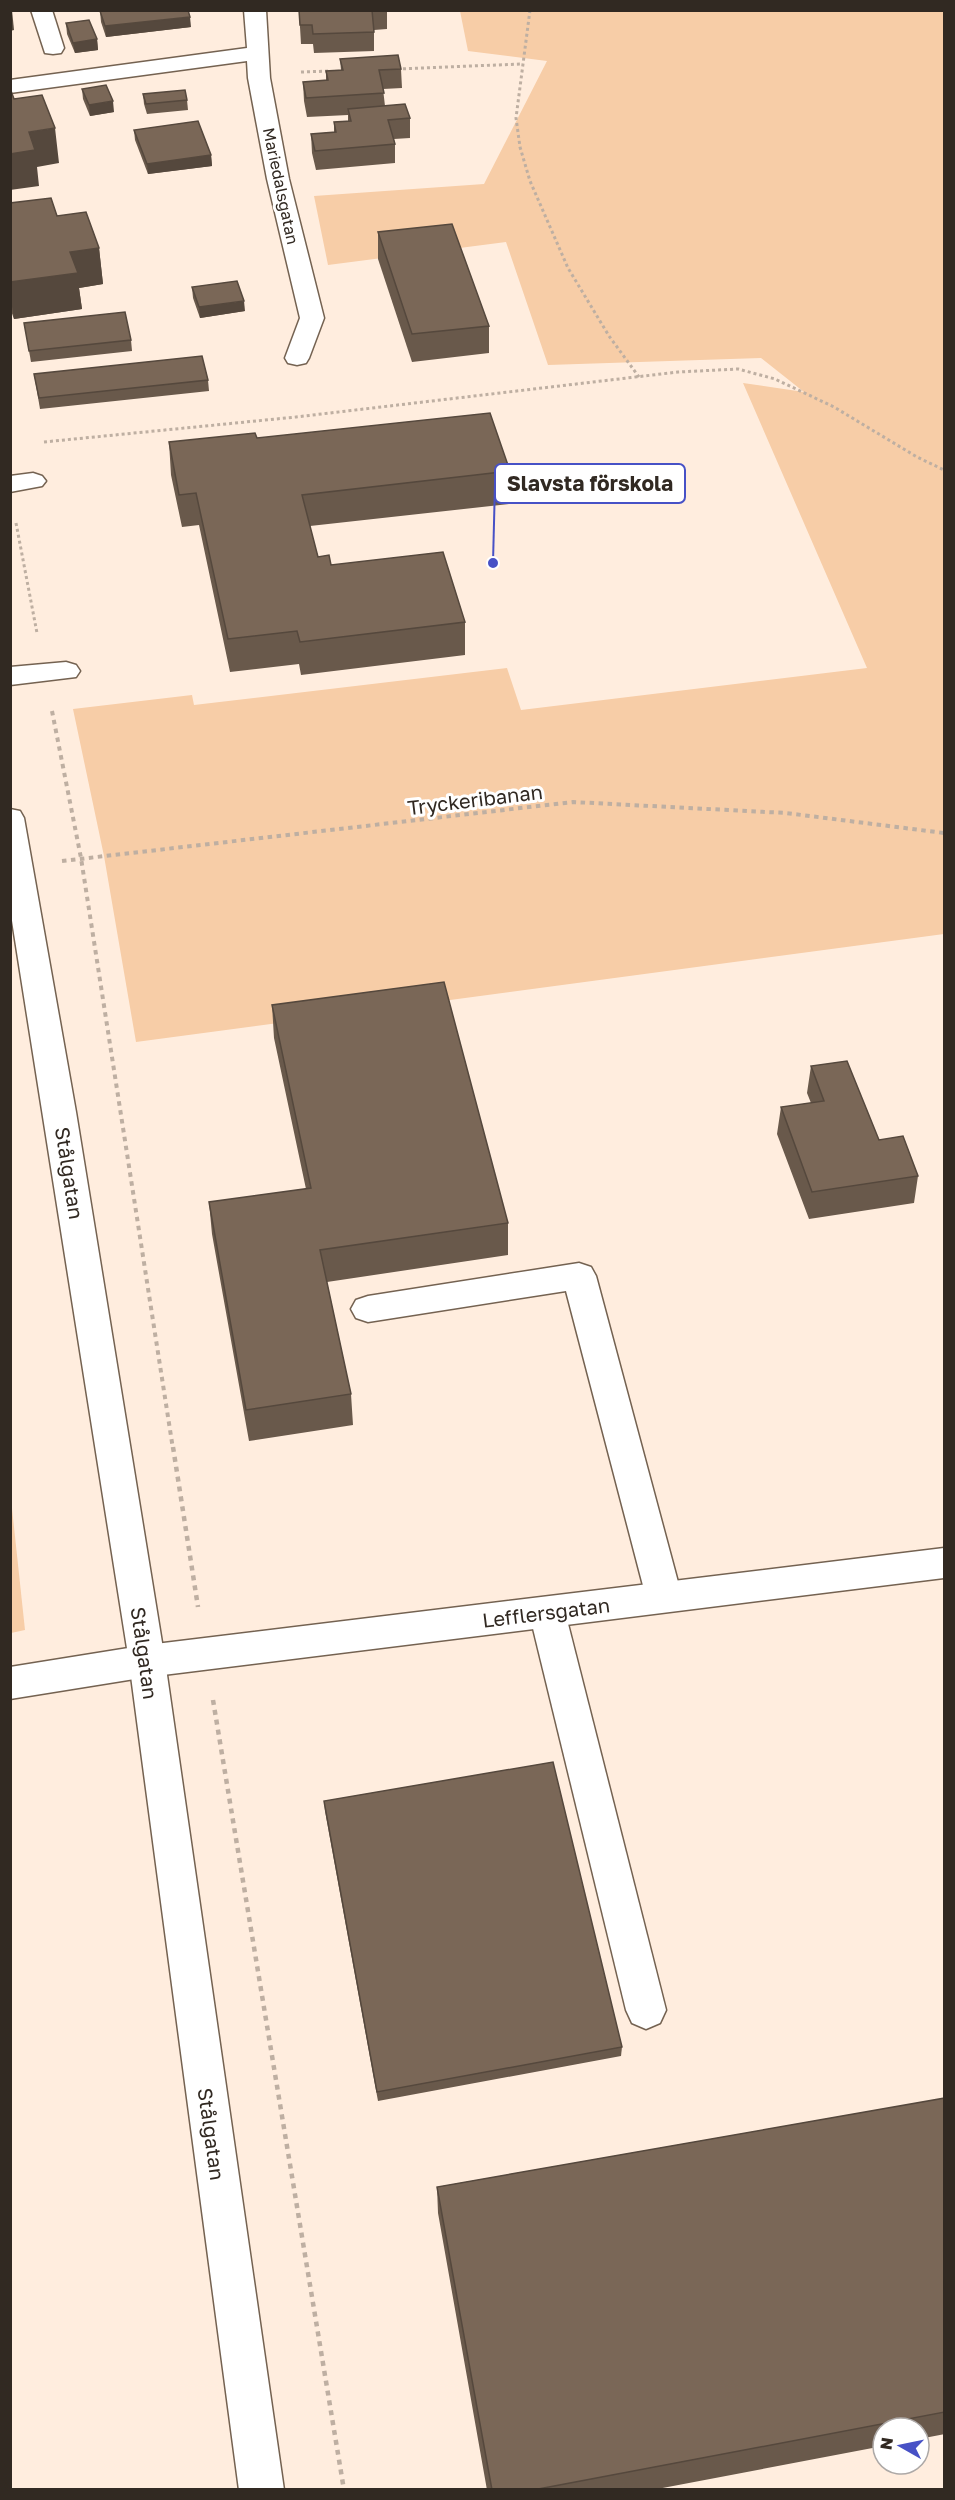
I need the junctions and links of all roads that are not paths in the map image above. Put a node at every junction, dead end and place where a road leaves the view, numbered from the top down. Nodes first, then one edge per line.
1 (41, 10) edge
2 (255, 10) edge
3 (53, 48) dead end
4 (257, 64) junction
5 (10, 87) edge
6 (297, 358) dead end
7 (55, 672) road end
8 (10, 676) edge
9 (10, 818) edge
10 (368, 1309) dead end
11 (945, 1563) edge
12 (664, 1597) junction
13 (547, 1612) junction
14 (147, 1661) junction
15 (10, 1683) edge
16 (646, 2010) dead end
17 (262, 2490) edge

1 - 3 street
2 - 4 street, Mariedalsgatan
4 - 5 street
4 - 6 street, Mariedalsgatan
7 - 8 street
9 - 14 street, Stålgatan
10 - 12 street
11 - 12 street, Lefflersgatan
12 - 13 street, Lefflersgatan
13 - 14 street, Lefflersgatan
13 - 16 street
14 - 15 street, Lefflersgatan
14 - 17 street, Stålgatan

